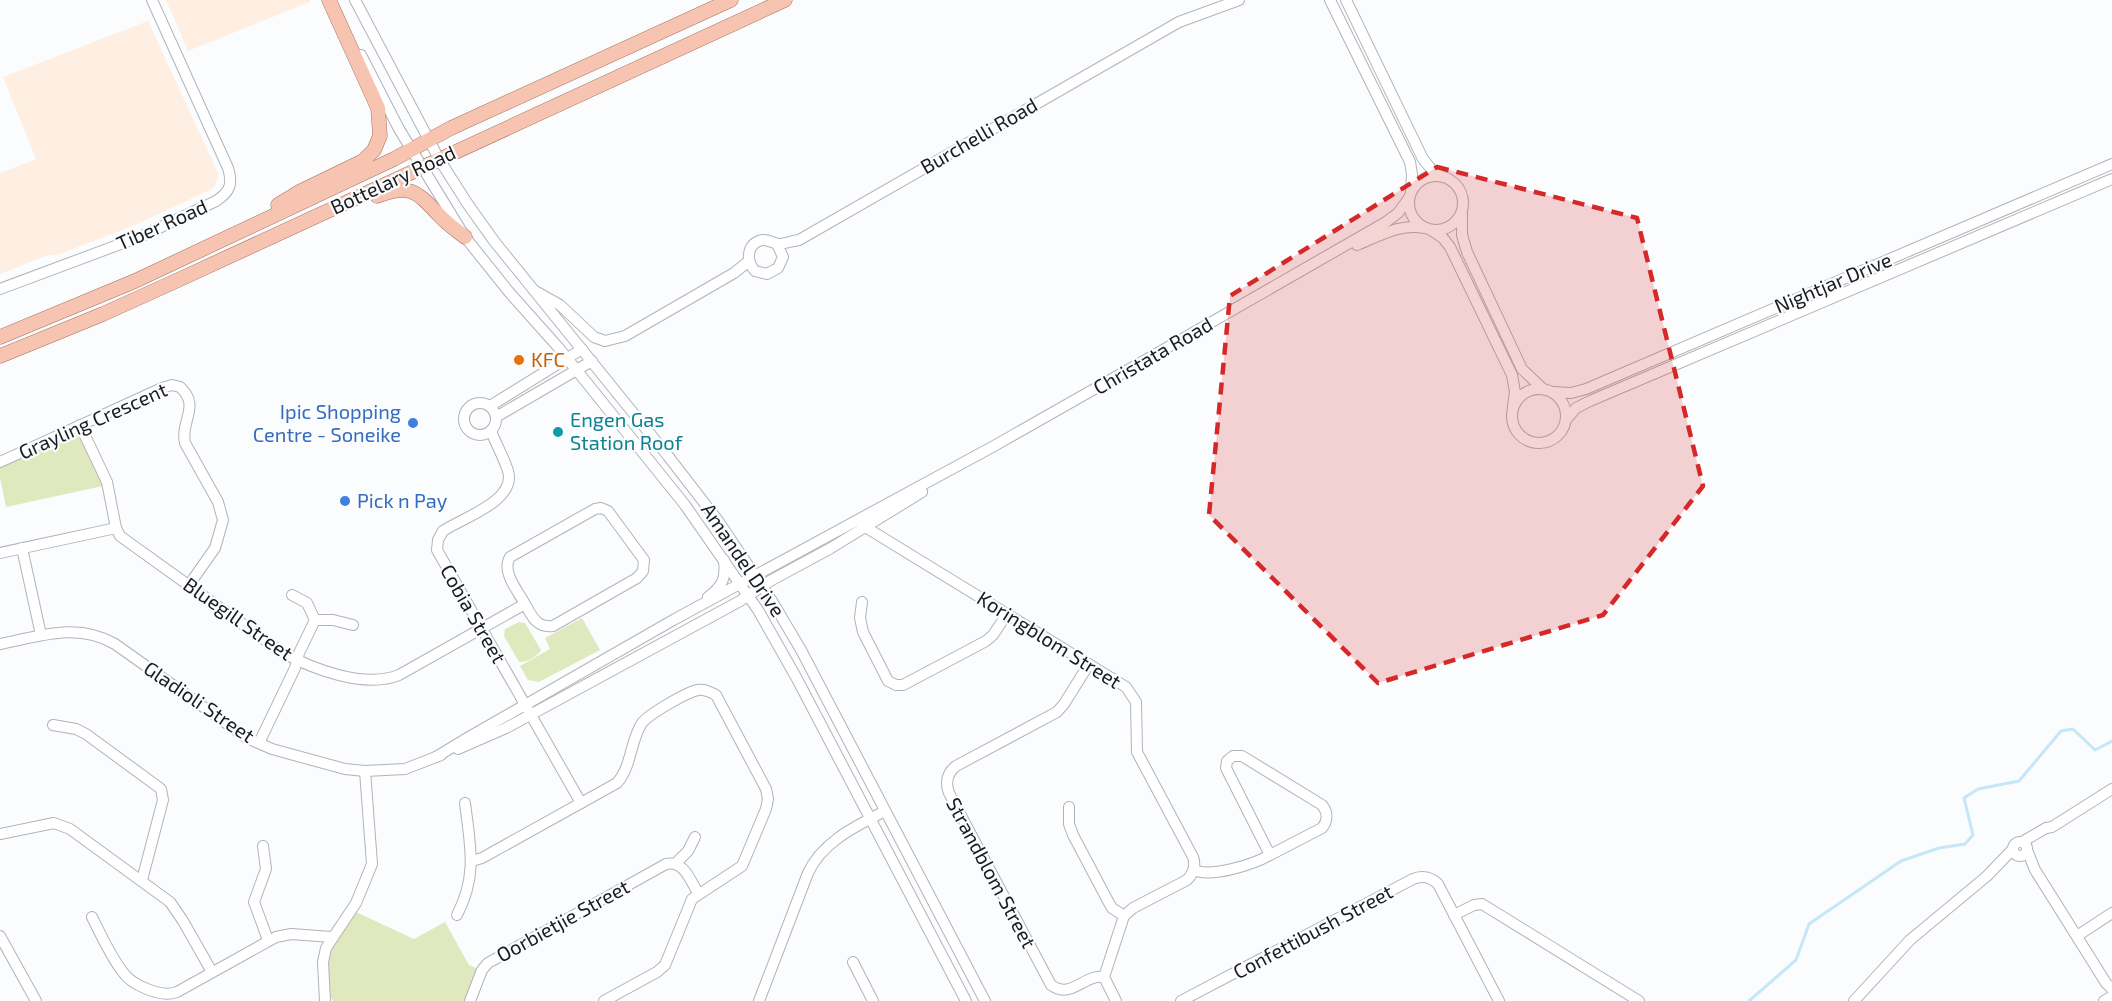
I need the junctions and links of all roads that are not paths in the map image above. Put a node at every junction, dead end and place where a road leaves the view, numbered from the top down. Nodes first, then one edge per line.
1 (152, 0) edge
2 (331, 0) edge
3 (355, 0) edge
4 (731, 0) edge
5 (785, 0) edge
6 (1218, 0) edge
7 (1239, 0) edge
8 (1330, 0) edge
9 (1346, 0) edge
10 (1179, 22) junction
11 (429, 140) junction
12 (411, 150) junction
13 (439, 159) junction
14 (2112, 164) edge
15 (421, 167) junction
16 (1441, 176) junction
17 (2112, 179) edge
18 (1410, 195) junction
19 (1461, 214) junction
20 (307, 220) junction
21 (1428, 229) junction
22 (465, 237) junction
23 (223, 239) junction
24 (799, 240) junction
25 (777, 244) junction
26 (783, 257) junction
27 (749, 261) junction
28 (1310, 266) junction
29 (0, 290) edge
30 (534, 290) junction
31 (0, 337) edge
32 (582, 349) junction
33 (0, 356) edge
34 (568, 359) junction
35 (592, 361) junction
36 (576, 371) junction
37 (1547, 390) junction
38 (490, 406) junction
39 (1513, 406) junction
40 (496, 417) junction
41 (1566, 420) junction
42 (80, 425) junction
43 (487, 433) junction
44 (994, 446) junction
45 (0, 462) edge
46 (854, 520) junction
47 (866, 527) junction
48 (116, 528) junction
49 (22, 548) junction
50 (0, 553) edge
51 (724, 558) junction
52 (756, 576) junction
53 (189, 585) junction
54 (742, 585) junction
55 (762, 586) junction
56 (292, 595) dead end
57 (749, 596) junction
58 (862, 602) dead end
59 (525, 604) junction
60 (1007, 614) junction
61 (675, 619) junction
62 (315, 620) junction
63 (353, 625) dead end
64 (481, 629) junction
65 (41, 636) junction
66 (0, 644) edge
67 (297, 660) junction
68 (1089, 664) junction
69 (528, 709) junction
70 (53, 725) dead end
71 (259, 743) junction
72 (365, 771) junction
73 (2112, 789) edge
74 (465, 803) dead end
75 (582, 803) junction
76 (1068, 807) dead end
77 (885, 811) junction
78 (870, 819) junction
79 (0, 834) edge
80 (695, 837) dead end
81 (263, 846) dead end
82 (2021, 850) junction
83 (1270, 855) junction
84 (472, 861) junction
85 (676, 863) junction
86 (1194, 870) junction
87 (142, 880) junction
88 (698, 893) junction
89 (2112, 913) edge
90 (457, 915) dead end
91 (1454, 915) junction
92 (1124, 916) junction
93 (92, 917) dead end
94 (0, 936) edge
95 (2077, 936) junction
96 (332, 937) junction
97 (268, 940) junction
98 (853, 962) dead end
99 (212, 972) junction
100 (1104, 977) junction
101 (2112, 989) edge
102 (2112, 996) edge
103 (1635, 998) edge
104 (36, 1001) edge
105 (326, 1001) edge
106 (470, 1001) edge
107 (604, 1001) edge
108 (759, 1001) edge
109 (873, 1001) edge
110 (966, 1001) edge
111 (985, 1001) edge
112 (1116, 1001) edge
113 (1180, 1001) edge
114 (1499, 1001) edge
115 (1619, 1001) edge
116 (1854, 1001) edge
117 (2104, 1001) edge

1 - 29 street, Tiber Road
2 - 12 street, Amandel Drive
2 - 23 main road
3 - 11 street, Amandel Drive
4 - 11 main road, Bottelary Road
5 - 13 main road, Bottelary Road
6 - 10 street, Burchelli Road
7 - 10 street, Burchelli Road
8 - 18 street
9 - 16 street
10 - 24 street, Burchelli Road
11 - 12 main road, Bottelary Road
11 - 13 street, Amandel Drive
12 - 15 street, Amandel Drive
12 - 23 main road, Bottelary Road
13 - 15 main road, Bottelary Road
13 - 30 street, Amandel Drive
14 - 37 street, Nightjar Drive
15 - 20 main road, Bottelary Road
15 - 22 street, Amandel Drive
16 - 18 street
16 - 19 street
17 - 41 street, Nightjar Drive
18 - 21 street
18 - 28 street, Christata Road
19 - 21 street
19 - 37 street
20 - 22 main road
20 - 33 main road, Bottelary Road
21 - 28 street, Christata Road
21 - 39 street
22 - 34 street, Amandel Drive
23 - 31 main road, Bottelary Road
24 - 25 street, Burchelli Road
24 - 26 street
25 - 26 street
25 - 27 street, Burchelli Road
26 - 27 street
27 - 30 street
28 - 44 street, Christata Road
30 - 32 street, Amandel Drive
32 - 34 street
32 - 35 street, Amandel Drive
34 - 36 street, Amandel Drive
34 - 38 street
35 - 36 street
35 - 52 street, Amandel Drive
36 - 40 street
36 - 51 street, Amandel Drive
37 - 39 street
37 - 41 street
38 - 40 street
38 - 43 street
39 - 41 street
40 - 43 street
42 - 45 street, Grayling Crescent
42 - 48 street
42 - 53 street, Grayling Crescent
43 - 64 street, Cobia Street
44 - 46 street, Christata Road
44 - 47 street, Christata Road
46 - 47 street, Koringblom Street
46 - 52 street
47 - 55 street
47 - 60 street, Koringblom Street
48 - 49 street
48 - 53 street, Bluegill Street
49 - 50 street
49 - 65 street
51 - 54 street, Amandel Drive
51 - 61 street
52 - 54 street, Gladioli Street
52 - 55 street, Amandel Drive
53 - 67 street, Bluegill Street
54 - 57 street, Amandel Drive
54 - 61 street, Gladioli Street
55 - 57 street, Gladioli Street
55 - 77 street, Amandel Drive
56 - 62 street
57 - 69 street, Gladioli Street
57 - 78 street, Amandel Drive
58 - 60 street
59 - 59 street
59 - 64 street, Bluegill Street
60 - 68 street, Koringblom Street
61 - 69 street, Gladioli Street
62 - 63 street
62 - 67 street
64 - 67 street, Bluegill Street
64 - 69 street, Cobia Street
65 - 66 street, Gladioli Street
65 - 71 street, Gladioli Street
67 - 71 street
68 - 86 street, Koringblom Street
68 - 100 street, Strandblom Street
69 - 72 street, Gladioli Street
69 - 75 street, Cobia Street
70 - 87 street
71 - 72 street, Gladioli Street
72 - 96 street
73 - 82 street
74 - 84 street
75 - 84 street
75 - 88 street
76 - 92 street
77 - 78 street
77 - 111 street, Amandel Drive
78 - 108 street
78 - 110 street, Amandel Drive
79 - 87 street
80 - 85 street
81 - 97 street
82 - 95 street
82 - 116 street
83 - 83 street
83 - 86 street
84 - 90 street
85 - 88 street
85 - 106 street, Oorbietjie Street
86 - 92 street
87 - 99 street
88 - 107 street
89 - 95 street
91 - 103 street
91 - 113 street, Confettibush Street
91 - 114 street
92 - 100 street
93 - 99 street
94 - 104 street
95 - 101 street
96 - 97 street
96 - 105 street
97 - 99 street
98 - 109 street
100 - 112 street
102 - 117 street
103 - 115 street

